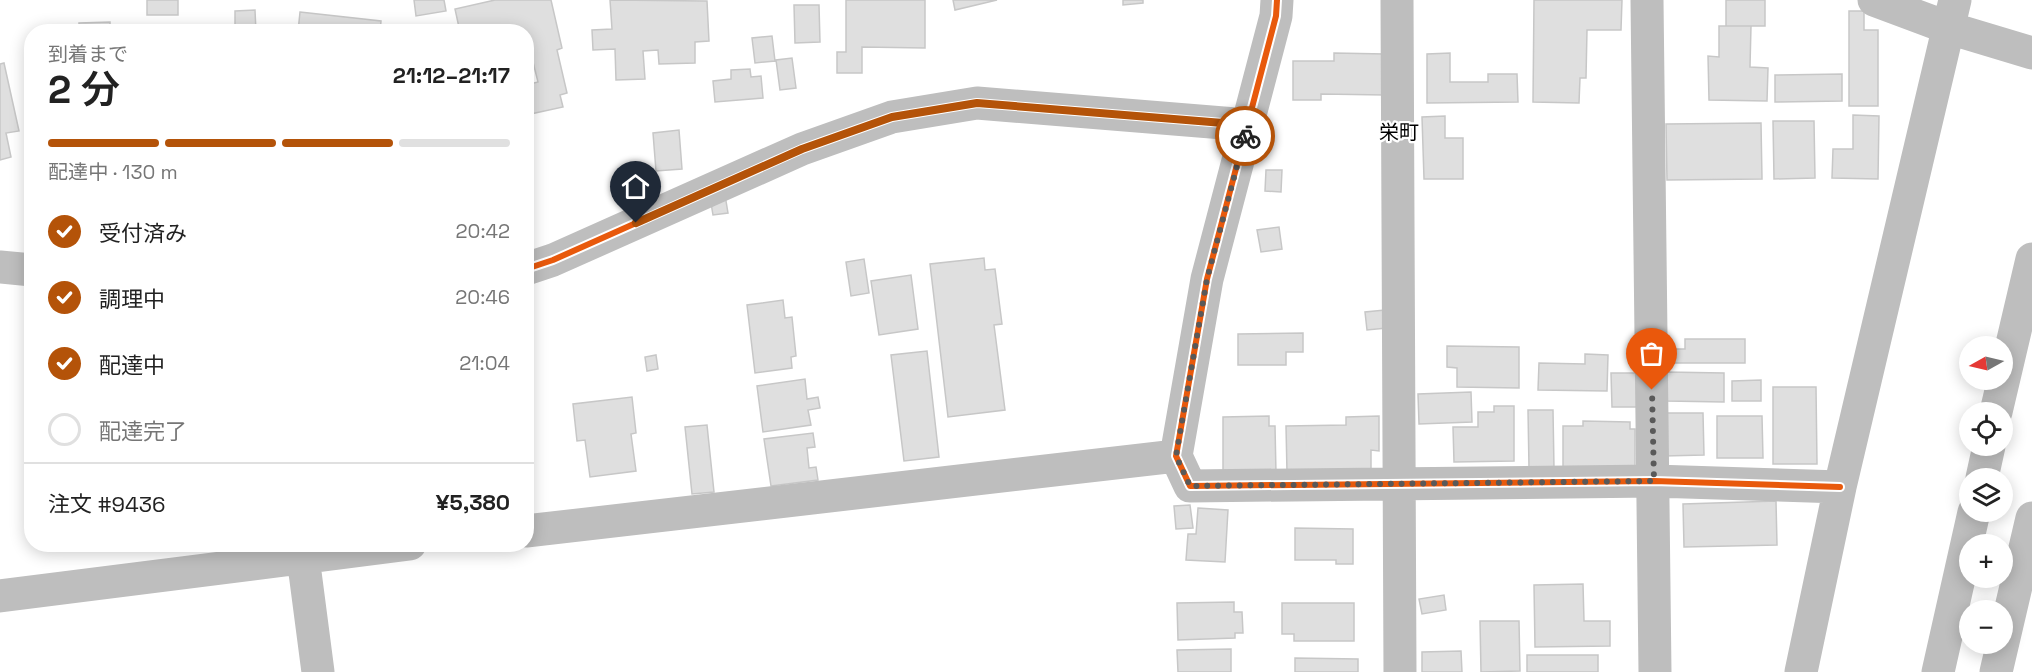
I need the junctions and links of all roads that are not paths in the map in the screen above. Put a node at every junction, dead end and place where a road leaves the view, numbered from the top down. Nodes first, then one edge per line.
1 (1277, 0) edge
2 (1397, 0) edge
3 (1647, 0) edge
4 (1887, 2) edge
5 (1952, 14) edge
6 (2032, 53) edge
7 (1248, 125) junction
8 (2032, 259) edge
9 (534, 266) edge
10 (0, 267) edge
11 (24, 269) edge
12 (1999, 402) edge
13 (1176, 456) junction
14 (1654, 481) junction
15 (1399, 484) junction
16 (1840, 487) junction
17 (2032, 518) edge
18 (1972, 522) edge
19 (534, 530) edge
20 (344, 552) edge
21 (303, 557) junction
22 (0, 596) edge
23 (318, 672) edge
24 (1400, 672) edge
25 (1655, 672) edge
26 (1801, 672) edge
27 (1938, 672) edge
28 (1996, 672) edge

1 - 7 main road
2 - 15 main road
3 - 14 main road
4 - 5 main road
5 - 6 main road
5 - 16 main road
7 - 9 main road
7 - 13 main road
8 - 12 main road
10 - 11 main road
13 - 15 main road
13 - 19 main road
14 - 15 main road
14 - 16 main road
14 - 25 main road
15 - 24 main road
16 - 26 main road
17 - 28 main road
18 - 27 main road
20 - 21 main road
21 - 22 main road
21 - 23 main road

